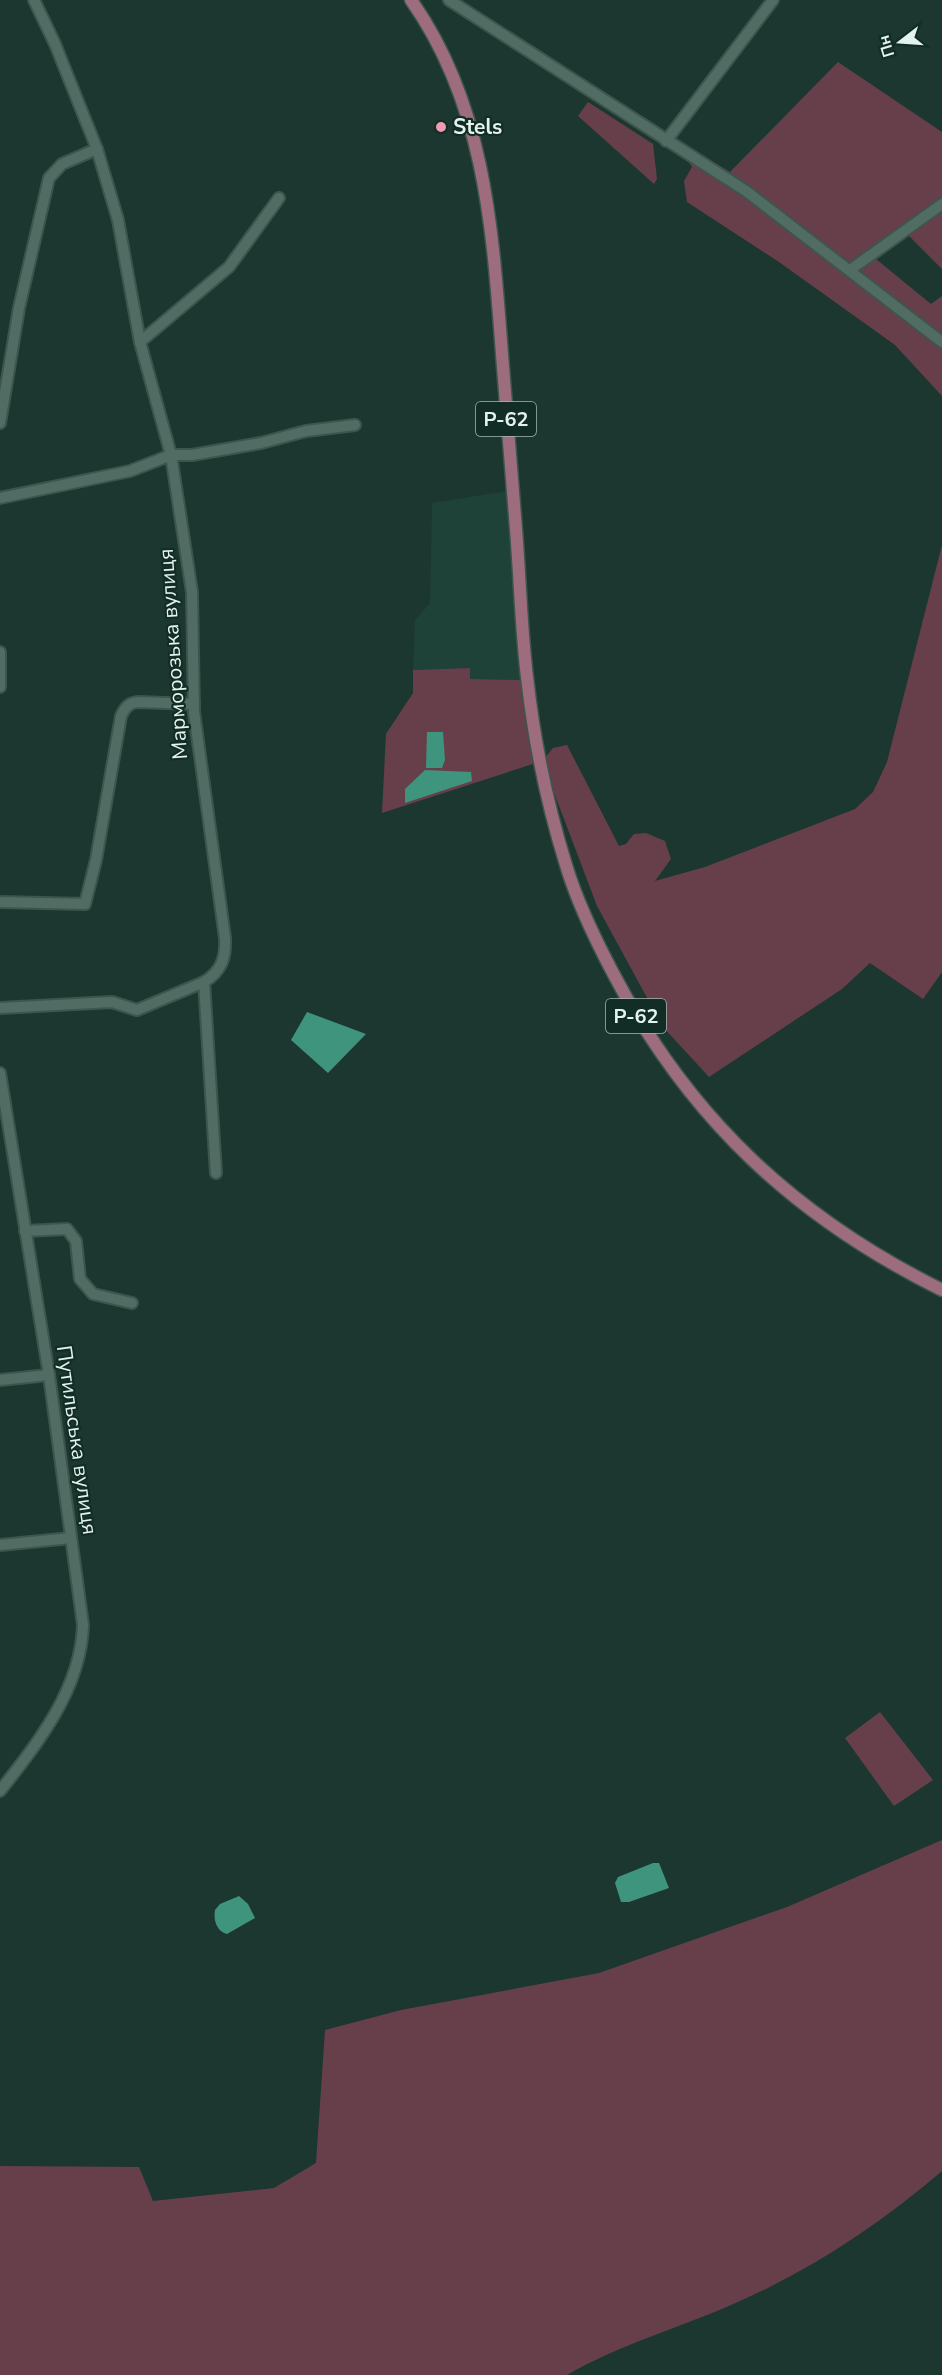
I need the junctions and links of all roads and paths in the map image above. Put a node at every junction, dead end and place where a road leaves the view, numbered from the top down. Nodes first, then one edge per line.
1 (34, 0) edge
2 (411, 0) edge
3 (449, 0) edge
4 (773, 0) edge
5 (666, 141) junction
6 (97, 149) junction
7 (279, 198) dead end
8 (942, 204) edge
9 (850, 270) junction
10 (140, 342) junction
11 (942, 342) edge
12 (0, 423) edge
13 (355, 424) dead end
14 (171, 455) junction
15 (0, 498) edge
16 (0, 652) edge
17 (0, 687) edge
18 (194, 704) junction
19 (0, 902) edge
20 (204, 982) junction
21 (0, 1008) edge
22 (0, 1073) edge
23 (216, 1173) dead end
24 (25, 1231) junction
25 (942, 1290) edge
26 (132, 1303) dead end
27 (49, 1376) junction
28 (0, 1380) edge
29 (71, 1538) junction
30 (0, 1545) edge
31 (0, 1791) edge

1 - 6 street, Марморозька вулиця
2 - 25 main road, Р-62
3 - 5 street
4 - 5 street
5 - 9 street
6 - 10 street, Марморозька вулиця
6 - 12 street
7 - 10 street
8 - 9 street
9 - 11 street
10 - 14 street, Марморозька вулиця
13 - 14 street
14 - 15 street
14 - 18 street, Марморозька вулиця
16 - 17 street
18 - 19 street
18 - 20 street, Марморозька вулиця
20 - 21 street
20 - 23 street
22 - 24 street, Путильська вулиця
24 - 26 street
24 - 27 street, Путильська вулиця
27 - 28 street
27 - 29 street, Путильська вулиця
29 - 30 street
29 - 31 street, Путильська вулиця

